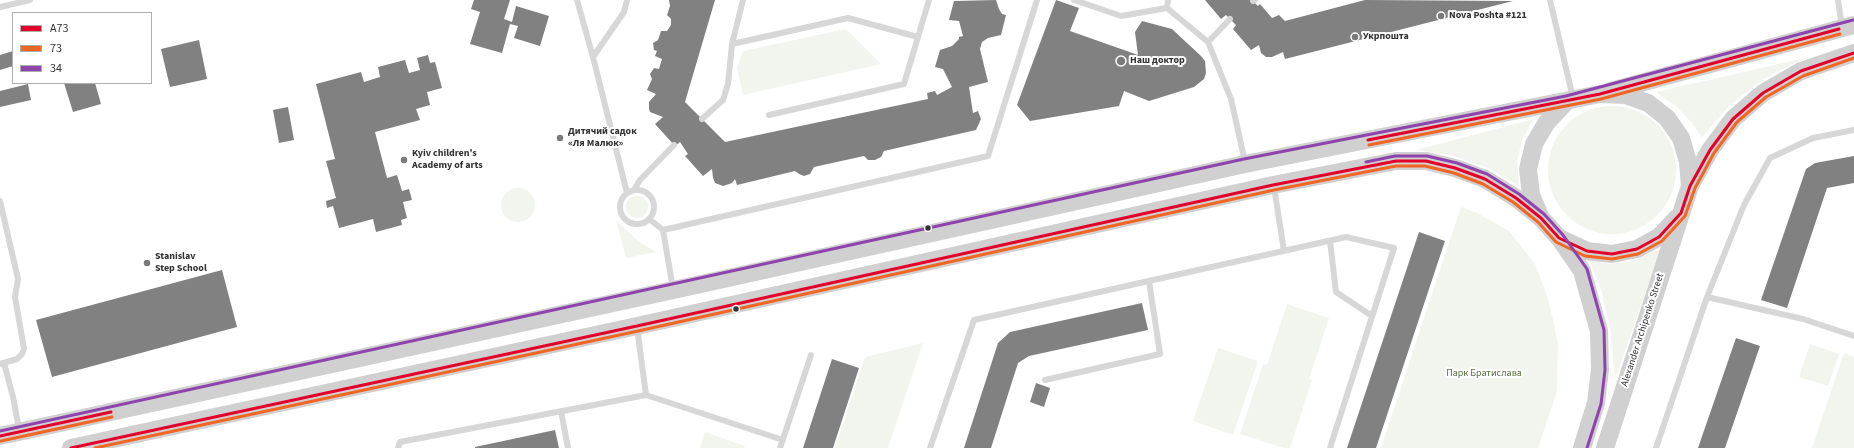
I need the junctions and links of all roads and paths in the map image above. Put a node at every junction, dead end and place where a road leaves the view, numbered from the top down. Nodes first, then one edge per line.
1 (30, 0) edge
2 (577, 0) edge
3 (627, 0) edge
4 (743, 0) edge
5 (929, 0) edge
6 (1037, 0) edge
7 (1074, 0) edge
8 (1168, 0) edge
9 (1550, 0) edge
10 (1838, 0) edge
11 (0, 7) edge
12 (1167, 8) junction
13 (1230, 19) dead end
14 (1848, 26) edge
15 (918, 37) junction
16 (1208, 42) junction
17 (732, 44) junction
18 (1854, 53) edge
19 (594, 57) junction
20 (1600, 94) junction
21 (1570, 101) junction
22 (769, 115) dead end
23 (702, 119) dead end
24 (1854, 130) edge
25 (674, 145) dead end
26 (1245, 164) junction
27 (1273, 185) junction
28 (1690, 186) junction
29 (634, 190) junction
30 (627, 193) junction
31 (0, 201) edge
32 (1681, 213) junction
33 (1541, 218) junction
34 (648, 219) junction
35 (663, 230) junction
36 (3, 234) edge
37 (1559, 238) junction
38 (1330, 240) junction
39 (1284, 251) junction
40 (1149, 281) junction
41 (674, 290) junction
42 (1708, 297) junction
43 (678, 316) junction
44 (1372, 316) junction
45 (637, 326) junction
46 (1854, 336) edge
47 (811, 355) dead end
48 (2, 363) edge
49 (1045, 380) dead end
50 (646, 395) junction
51 (561, 411) junction
52 (19, 432) junction
53 (0, 436) edge
54 (783, 440) junction
55 (71, 448) edge
56 (398, 448) edge
57 (568, 448) edge
58 (780, 448) edge
59 (930, 448) edge
60 (1330, 448) edge
61 (1582, 448) edge
62 (1605, 448) edge
63 (1656, 448) edge

1 - 11 lane
2 - 19 lane
3 - 19 lane
4 - 17 lane
5 - 15 lane
6 - 35 lane
7 - 12 lane
8 - 12 lane
9 - 21 lane
10 - 14 lane
12 - 16 lane
13 - 16 lane
14 - 20 main road
15 - 17 lane
15 - 22 lane
16 - 26 lane
17 - 23 lane
18 - 28 main road
19 - 30 lane
20 - 21 main road
20 - 28 main road
21 - 26 main road
21 - 33 main road
24 - 42 lane
25 - 29 lane
26 - 41 main road
27 - 33 main road
27 - 39 lane
27 - 43 main road
28 - 32 main road, Alexander Archipenko Street
29 - 30 lane
29 - 34 lane
30 - 34 lane
31 - 36 lane
32 - 37 main road
32 - 62 main road, Alexander Archipenko Street
33 - 37 main road
34 - 35 lane
35 - 41 lane
36 - 48 lane
37 - 61 main road
38 - 39 lane
38 - 44 lane
38 - 44 lane
39 - 40 lane
40 - 49 lane
40 - 59 lane
41 - 43 main road
41 - 52 main road
42 - 46 lane
42 - 63 lane
43 - 45 main road
44 - 60 lane
45 - 50 lane
45 - 55 main road
47 - 54 lane
48 - 52 lane
50 - 51 lane
50 - 54 lane
51 - 56 lane
51 - 57 lane
52 - 53 main road
54 - 58 lane

